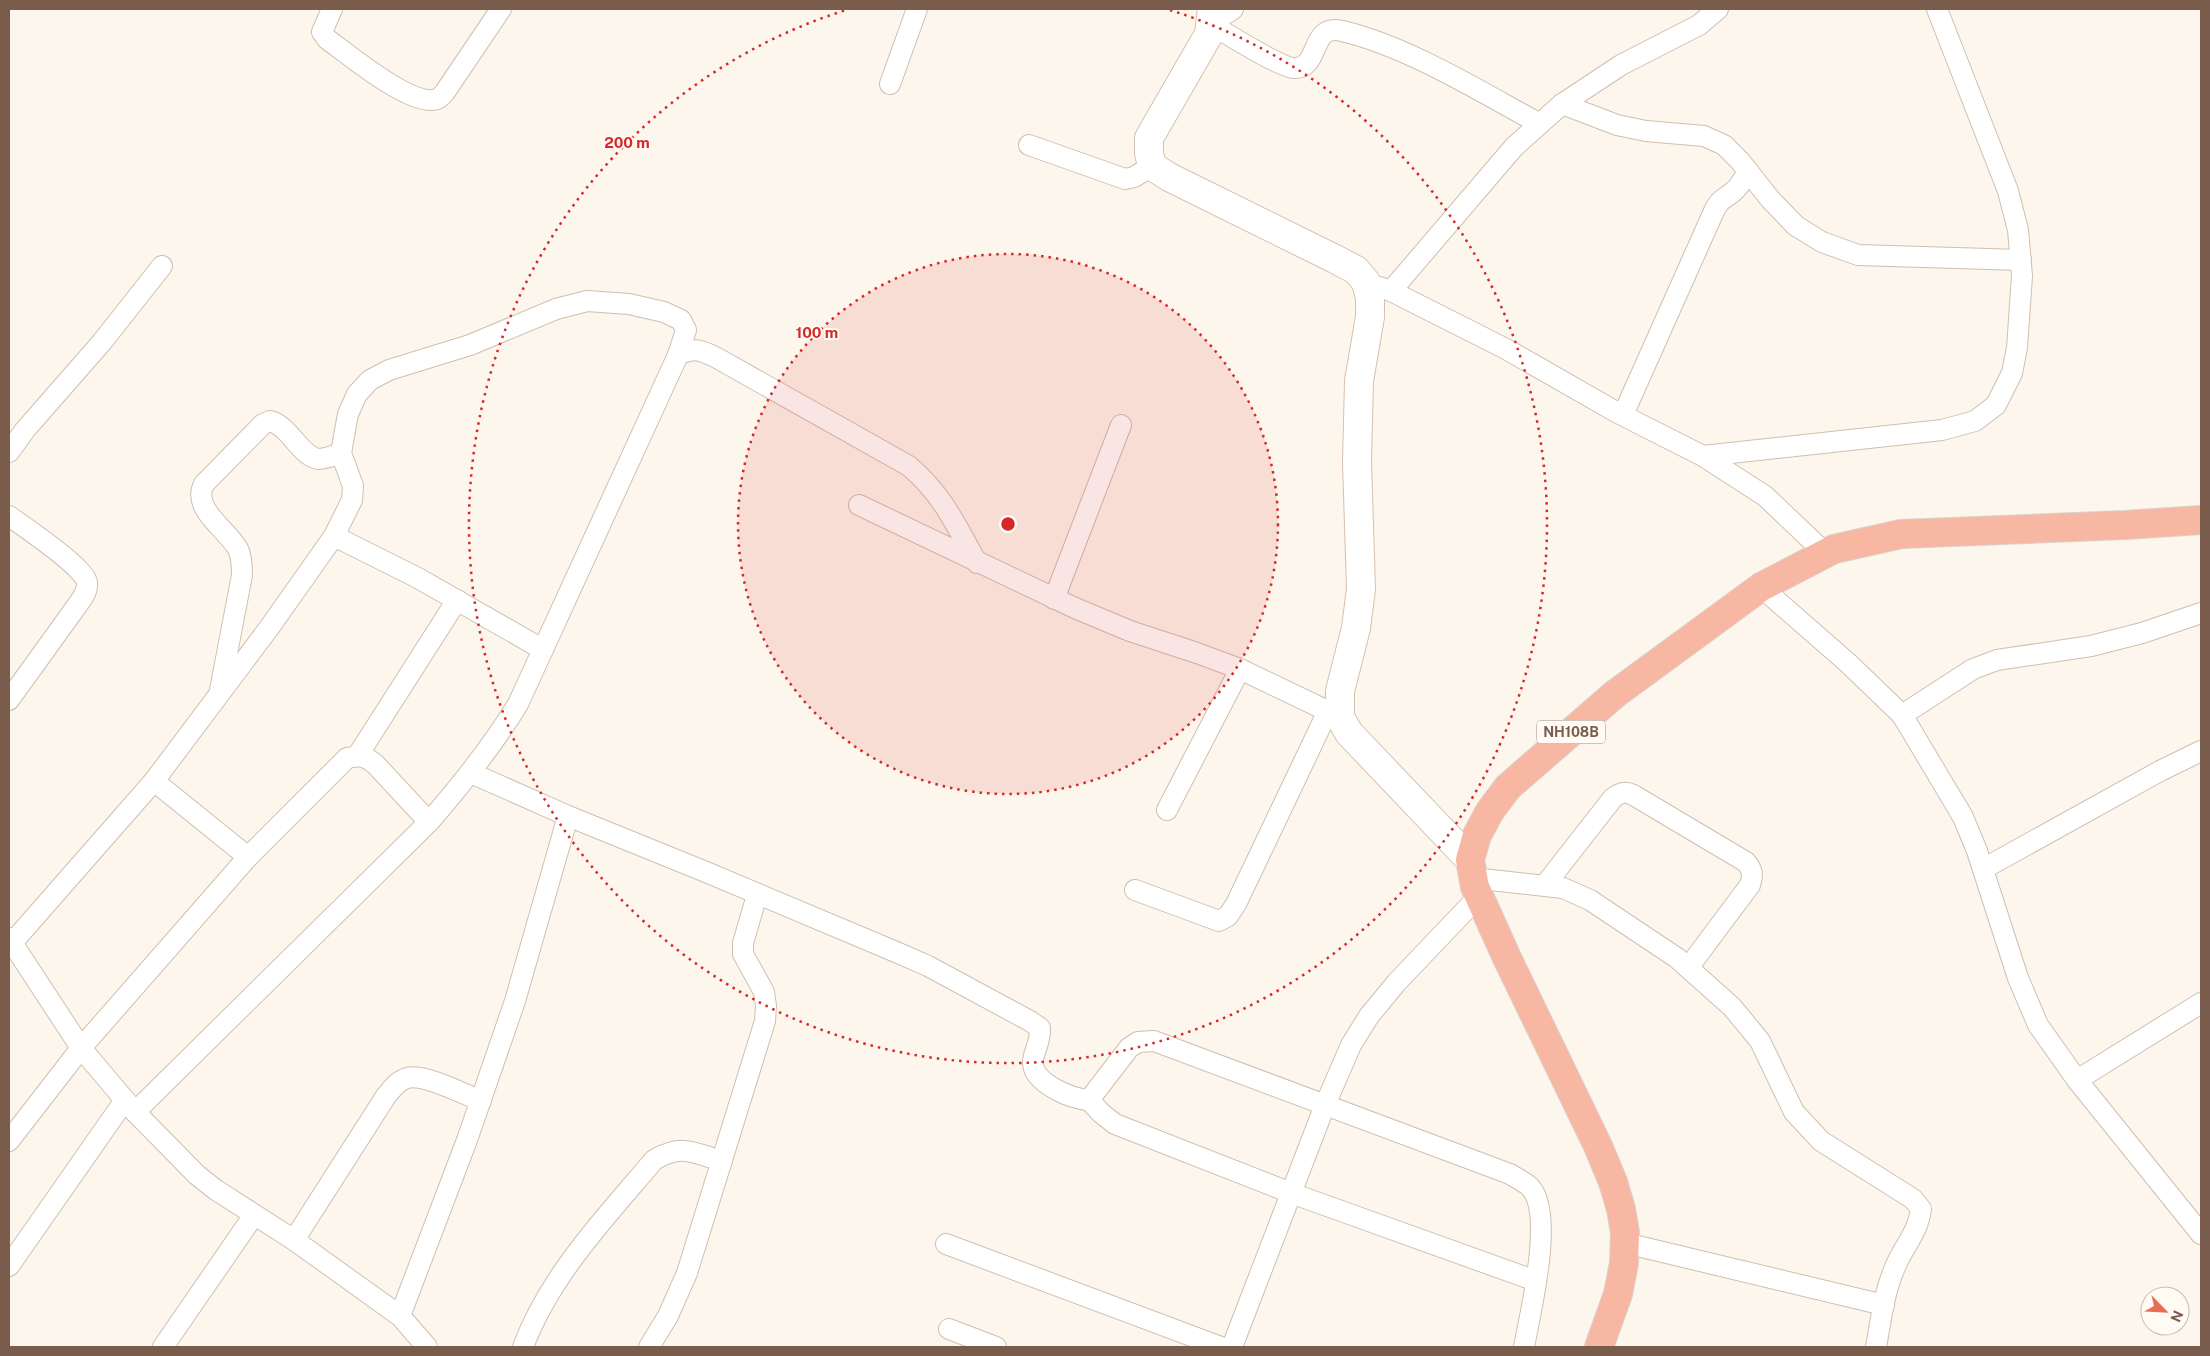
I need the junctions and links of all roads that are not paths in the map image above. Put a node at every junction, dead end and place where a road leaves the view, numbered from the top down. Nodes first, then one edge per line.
1 (332, 9) edge
2 (500, 9) edge
3 (917, 9) edge
4 (1233, 9) edge
5 (1718, 9) edge
6 (1937, 9) edge
7 (1211, 17) edge
8 (890, 84) dead end
9 (1562, 104) junction
10 (1540, 124) junction
11 (1029, 145) dead end
12 (1152, 166) junction
13 (1748, 171) junction
14 (2021, 260) junction
15 (162, 266) dead end
16 (1379, 287) junction
17 (678, 354) junction
18 (1623, 416) junction
19 (1122, 424) dead end
20 (9, 452) edge
21 (341, 453) junction
22 (1703, 456) junction
23 (859, 505) dead end
24 (9, 516) edge
25 (2201, 520) edge
26 (334, 536) junction
27 (1825, 553) junction
28 (977, 563) junction
29 (1762, 587) junction
30 (1054, 599) junction
31 (457, 600) junction
32 (2201, 613) edge
33 (542, 649) junction
34 (1240, 669) junction
35 (219, 695) junction
36 (9, 700) edge
37 (1334, 714) junction
38 (1902, 715) junction
39 (2201, 751) edge
40 (358, 755) junction
41 (471, 773) junction
42 (154, 781) junction
43 (1166, 810) dead end
44 (568, 816) junction
45 (429, 822) junction
46 (248, 857) junction
47 (1983, 869) junction
48 (1474, 878) junction
49 (1545, 885) junction
50 (1135, 890) dead end
51 (757, 895) junction
52 (10, 941) edge
53 (1688, 968) junction
54 (2201, 1003) edge
55 (81, 1048) junction
56 (2077, 1080) junction
57 (1090, 1100) junction
58 (481, 1101) junction
59 (1325, 1104) junction
60 (130, 1106) junction
61 (9, 1141) edge
62 (722, 1161) junction
63 (1291, 1193) junction
64 (254, 1215) junction
65 (2201, 1234) edge
66 (294, 1240) junction
67 (1624, 1243) junction
68 (946, 1244) dead end
69 (9, 1266) edge
70 (1536, 1281) junction
71 (1884, 1305) junction
72 (400, 1316) junction
73 (949, 1329) dead end
74 (163, 1347) edge
75 (427, 1347) edge
76 (523, 1347) edge
77 (649, 1347) edge
78 (996, 1347) edge
79 (1221, 1347) edge
80 (1232, 1347) edge
81 (1524, 1347) edge
82 (1599, 1347) edge
83 (1876, 1347) edge

1 - 2 street
3 - 8 street
4 - 7 street
5 - 9 street
6 - 14 street
7 - 10 street
7 - 12 street
9 - 10 street
9 - 13 street
10 - 16 street
11 - 12 street
12 - 16 street
13 - 14 street
13 - 18 street
14 - 22 street
15 - 20 street
16 - 18 street
16 - 37 street
17 - 21 street
17 - 28 street
17 - 33 street
18 - 22 street
19 - 30 street
21 - 26 street
21 - 35 street
22 - 27 street
23 - 28 street
24 - 36 street
25 - 27 highway, NH108B
26 - 31 street
26 - 35 street
27 - 29 highway, NH108B
28 - 30 street
29 - 38 street
29 - 48 highway, NH108B
30 - 34 street
31 - 33 street
31 - 40 street
32 - 38 street
33 - 41 street
34 - 37 street
34 - 43 street
35 - 42 street
37 - 48 street
37 - 50 street
38 - 47 street
39 - 47 street
40 - 45 street
40 - 46 street
41 - 44 street
41 - 45 street
42 - 46 street
42 - 52 street
44 - 51 street
44 - 58 street
45 - 60 street
46 - 55 street
47 - 56 street
48 - 49 street
48 - 59 street
48 - 67 highway
49 - 53 street
49 - 53 street
51 - 57 street
51 - 62 street
52 - 55 street
53 - 71 street
54 - 56 street
55 - 60 street
55 - 61 street
56 - 65 street
57 - 59 street
57 - 63 street
58 - 66 street
58 - 72 street
59 - 63 street
59 - 70 street
60 - 64 street
60 - 69 street
62 - 76 street
62 - 77 street
63 - 70 street
63 - 80 street
64 - 66 street
64 - 74 street
66 - 72 street
67 - 71 street
67 - 82 highway
68 - 79 street
70 - 81 street
71 - 83 street
72 - 75 street
73 - 78 street

